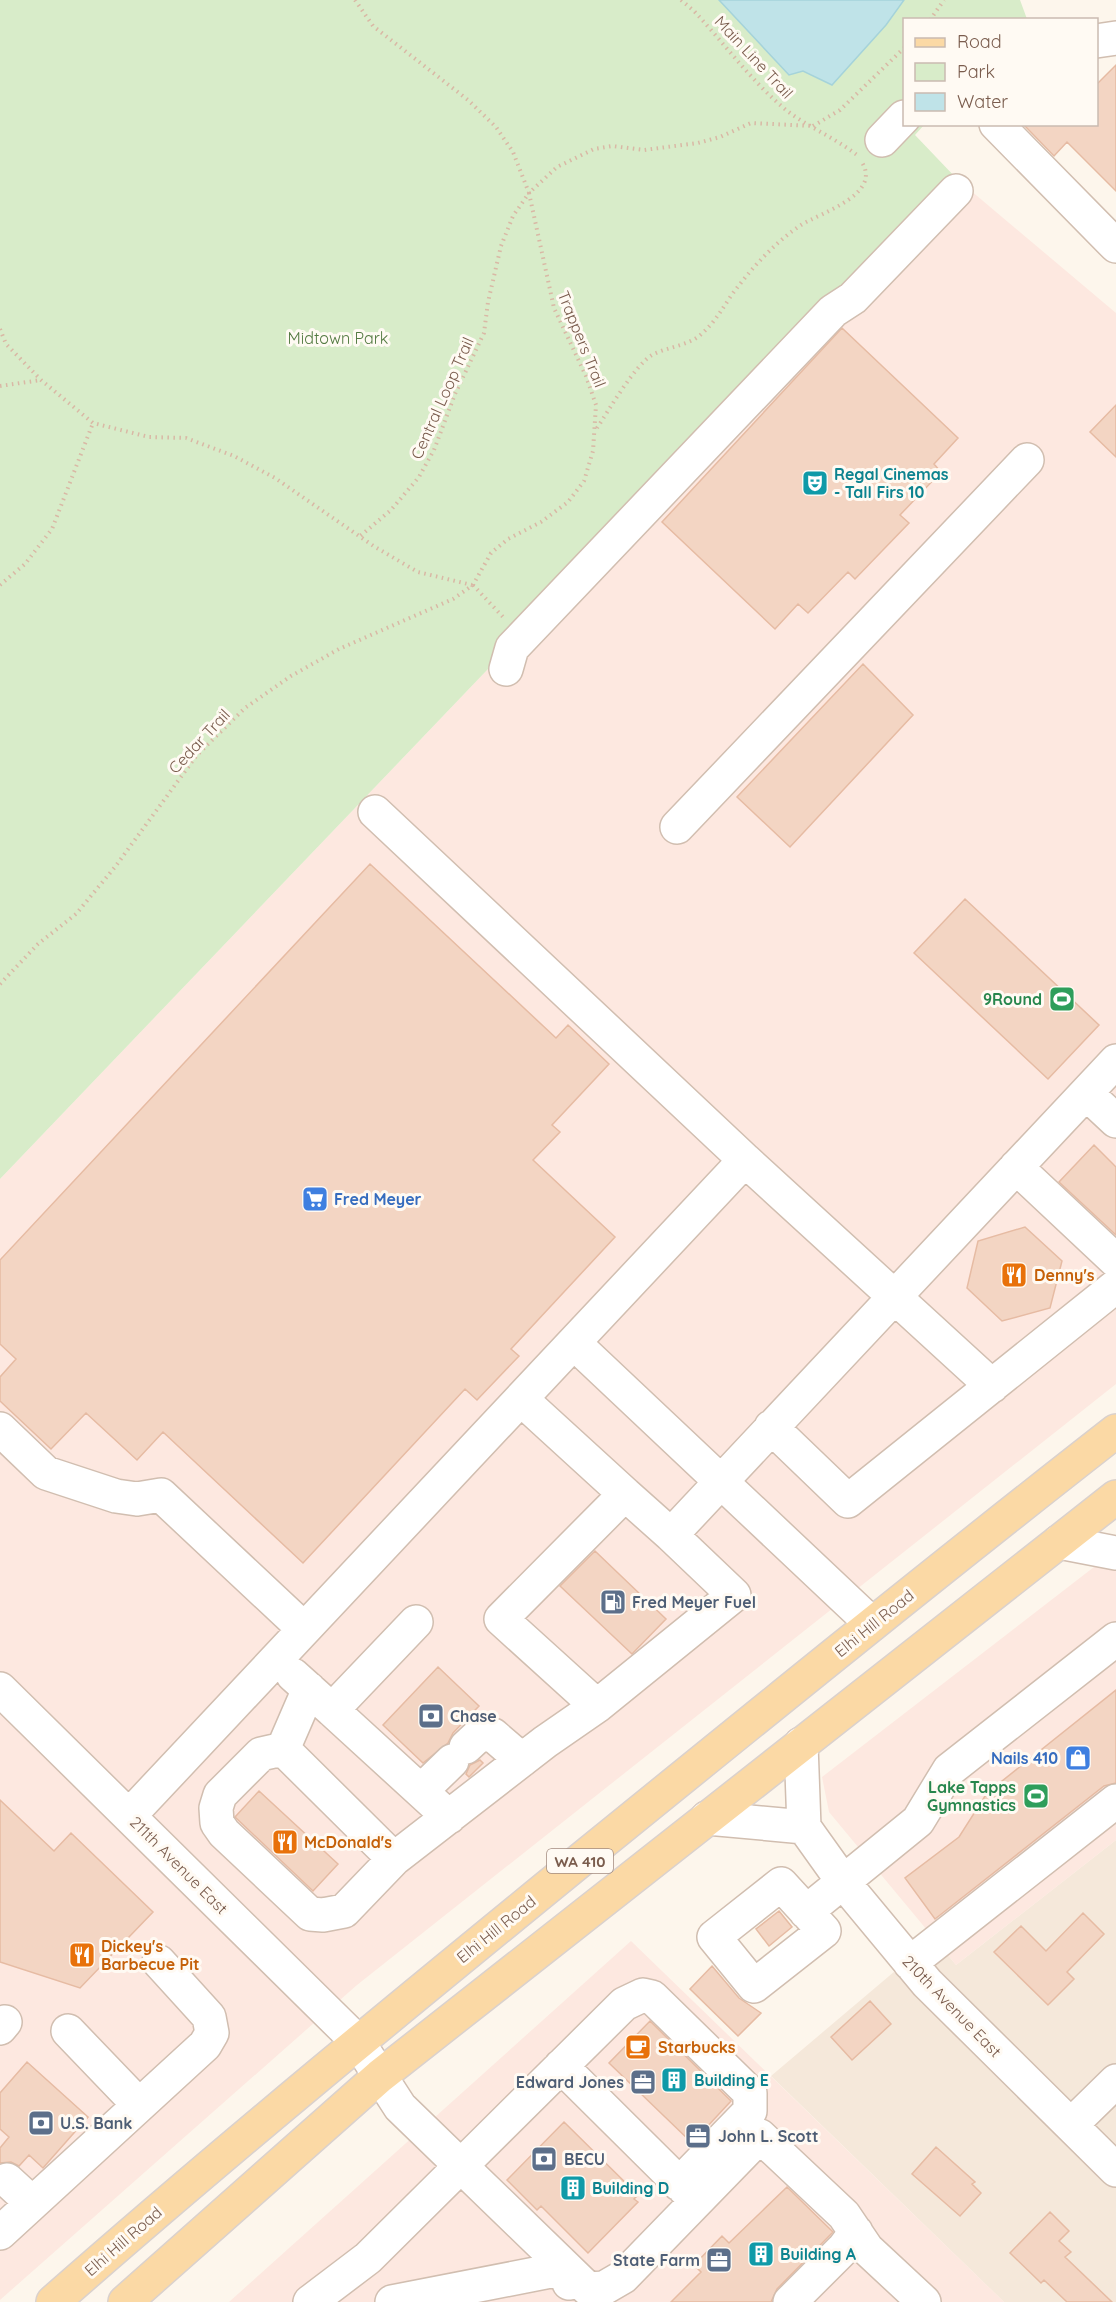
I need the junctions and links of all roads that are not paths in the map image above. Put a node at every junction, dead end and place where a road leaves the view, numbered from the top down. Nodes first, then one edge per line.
1 (1116, 38) edge
2 (1098, 41) edge
3 (903, 118) edge
4 (998, 126) edge
5 (882, 140) dead end
6 (956, 191) dead end
7 (1110, 227) edge
8 (1026, 460) dead end
9 (506, 669) dead end
10 (375, 812) dead end
11 (677, 827) dead end
12 (1116, 1061) edge
13 (1086, 1093) junction
14 (1116, 1121) edge
15 (746, 1160) junction
16 (1016, 1167) junction
17 (1116, 1261) edge
18 (1116, 1286) edge
19 (894, 1297) junction
20 (574, 1343) junction
21 (992, 1386) junction
22 (521, 1399) junction
23 (771, 1427) junction
24 (0, 1428) edge
25 (1116, 1431) edge
26 (721, 1479) junction
27 (625, 1494) junction
28 (1116, 1497) edge
29 (671, 1535) junction
30 (1059, 1542) junction
31 (1116, 1553) edge
32 (416, 1622) dead end
33 (872, 1624) junction
34 (304, 1629) junction
35 (1116, 1639) edge
36 (276, 1659) junction
37 (0, 1689) edge
38 (320, 1700) junction
39 (597, 1706) junction
40 (801, 1744) junction
41 (283, 1749) junction
42 (522, 1760) junction
43 (421, 1791) junction
44 (1116, 1801) edge
45 (129, 1816) junction
46 (449, 1817) junction
47 (707, 1818) junction
48 (804, 1827) junction
49 (394, 1859) junction
50 (844, 1883) junction
51 (806, 1912) dead end
52 (159, 1962) dead end
53 (910, 1963) junction
54 (68, 2031) dead end
55 (358, 2042) junction
56 (561, 2066) junction
57 (380, 2076) junction
58 (1116, 2081) edge
59 (139, 2104) junction
60 (1071, 2125) junction
61 (459, 2165) junction
62 (1116, 2170) edge
63 (7, 2180) dead end
64 (688, 2192) junction
65 (32, 2203) junction
66 (856, 2232) junction
67 (0, 2233) edge
68 (566, 2268) junction
69 (909, 2297) edge
70 (53, 2302) edge
71 (125, 2302) edge
72 (310, 2302) edge
73 (392, 2302) edge
74 (572, 2302) edge
75 (790, 2302) edge

1 - 2 street
3 - 5 street
4 - 7 street
6 - 9 street
8 - 11 street
10 - 15 street
12 - 13 street
13 - 14 street
13 - 16 street
15 - 19 street
15 - 20 street
16 - 17 street
16 - 19 street
18 - 21 street
19 - 21 street
19 - 23 street
20 - 22 street
20 - 26 street
21 - 23 street
22 - 27 street
22 - 34 street
23 - 26 street
24 - 34 street
25 - 33 main road, Elhi Hill Road / WA 410
26 - 29 street
26 - 33 street
27 - 29 street
27 - 39 street
28 - 30 main road, WA 410
29 - 39 street
30 - 31 street
30 - 40 main road, WA 410
32 - 38 street
33 - 55 main road, Elhi Hill Road / WA 410
34 - 36 street
35 - 50 street
36 - 38 street
36 - 45 street
37 - 45 street, 211th Avenue East
38 - 41 street
38 - 43 street
39 - 42 street
40 - 47 main road, WA 410
40 - 48 street
41 - 49 street
41 - 49 street
42 - 43 street
42 - 46 street
43 - 46 street
44 - 53 street
45 - 55 street, 211th Avenue East
46 - 49 street
47 - 48 street
47 - 57 main road, WA 410
48 - 50 street, 210th Avenue East
50 - 51 street
50 - 53 street, 210th Avenue East
52 - 59 street
53 - 60 street, 210th Avenue East
54 - 59 street
55 - 57 street, 211th Avenue East
55 - 70 main road, Elhi Hill Road / WA 410
56 - 61 street
56 - 64 street
56 - 64 street
57 - 61 street, 211th Avenue East
57 - 71 main road, WA 410
58 - 60 street
59 - 65 street
60 - 62 street, 210th Avenue East
61 - 68 street, 211th Avenue East
61 - 72 street
63 - 65 street
64 - 66 street
64 - 68 street, 211th Avenue East
65 - 67 street
66 - 69 street
66 - 75 street
68 - 73 street
68 - 74 street

